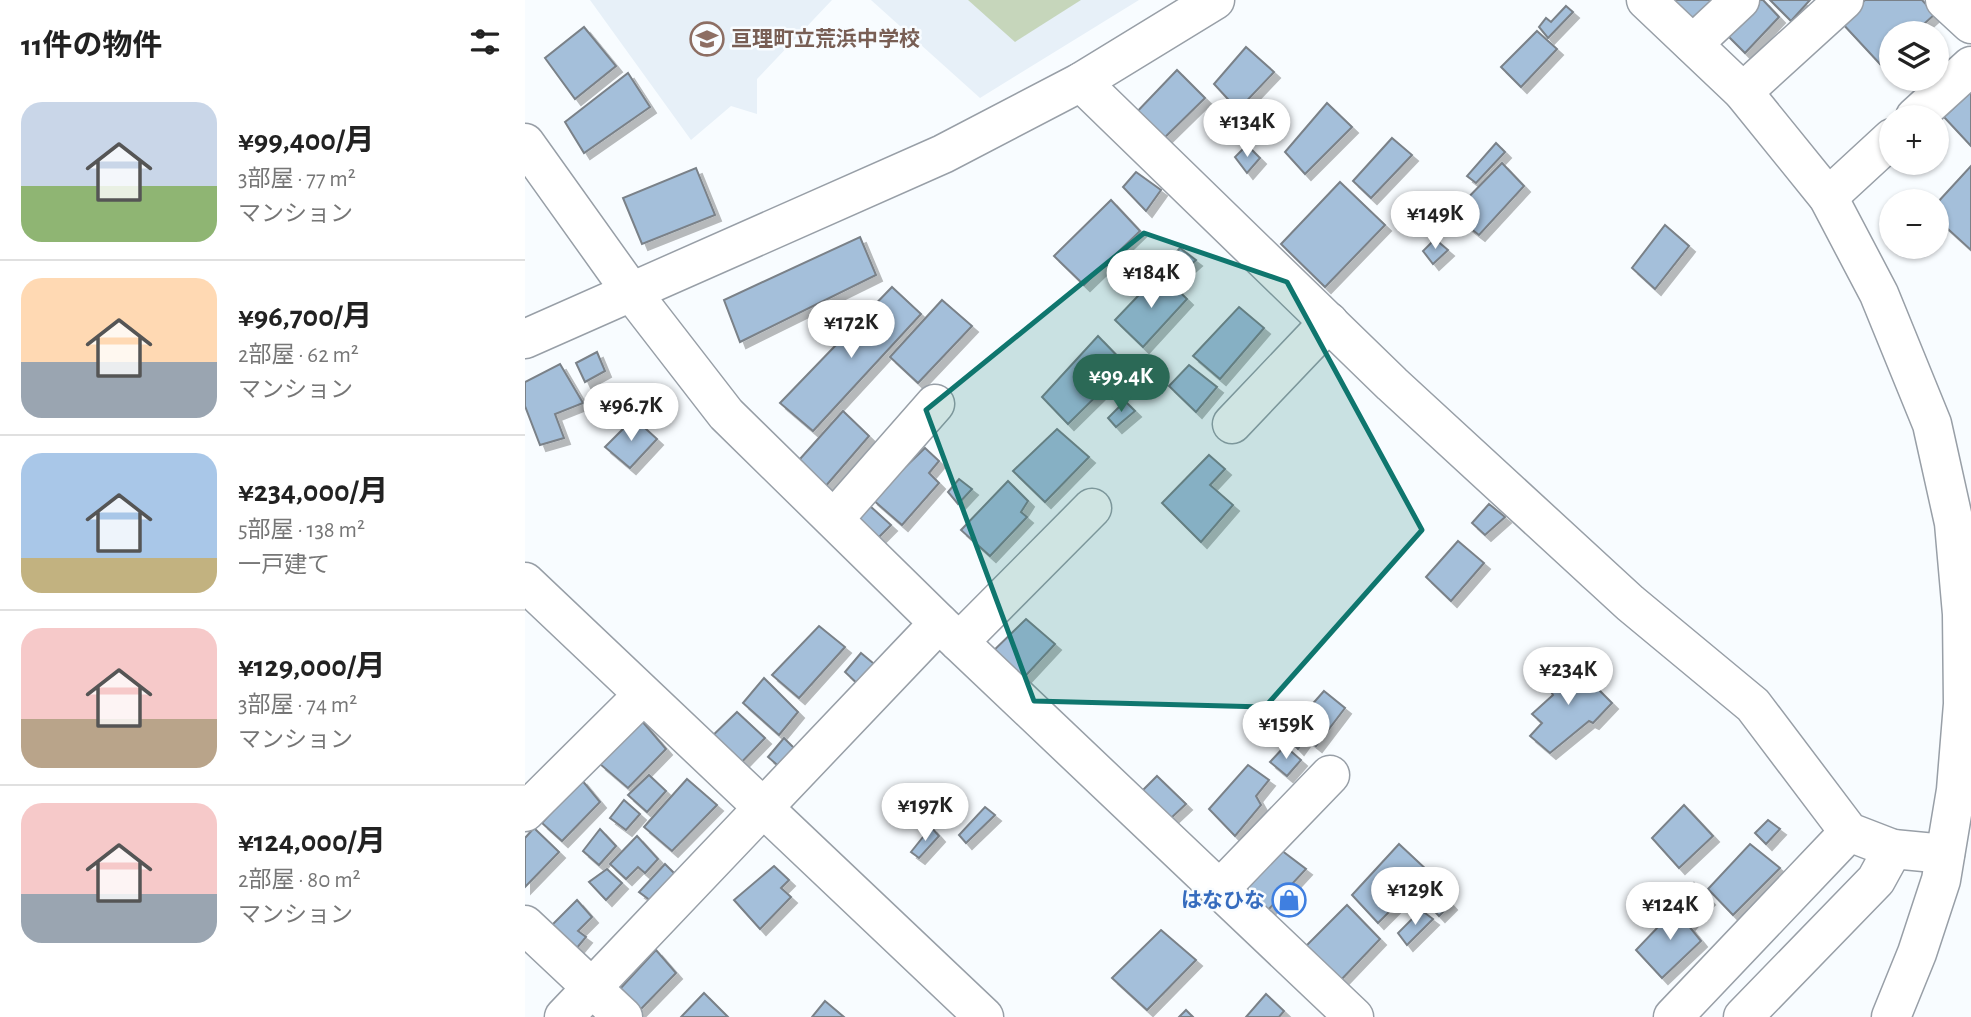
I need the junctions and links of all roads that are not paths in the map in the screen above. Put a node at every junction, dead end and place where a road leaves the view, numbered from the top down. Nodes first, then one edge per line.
1 (1215, 0) edge
2 (1646, 0) edge
3 (1740, 0) edge
4 (1845, 0) edge
5 (1945, 0) edge
6 (1971, 24) edge
7 (1693, 44) junction
8 (1971, 66) edge
9 (1081, 82) junction
10 (1743, 92) junction
11 (1928, 105) edge
12 (525, 143) edge
13 (1879, 150) edge
14 (1828, 197) junction
15 (630, 290) junction
16 (1329, 322) junction
17 (525, 339) edge
18 (935, 404) dead end
19 (1232, 424) dead end
20 (1093, 508) dead end
21 (834, 519) junction
22 (525, 582) edge
23 (949, 633) junction
24 (643, 695) junction
25 (1967, 704) edge
26 (1330, 775) dead end
27 (763, 810) junction
28 (525, 813) edge
29 (1849, 832) junction
30 (1893, 849) junction
31 (1945, 854) junction
32 (1219, 890) junction
33 (525, 925) edge
34 (592, 988) junction
35 (565, 1017) edge
36 (623, 1017) edge
37 (984, 1017) edge
38 (1354, 1017) edge
39 (1674, 1017) edge
40 (1743, 1017) edge
41 (1891, 1017) edge

1 - 9 street
2 - 7 street
3 - 7 street
4 - 10 street
5 - 6 street
7 - 10 street
8 - 11 street
9 - 15 street
9 - 16 street
10 - 14 street
12 - 15 street
13 - 14 street
14 - 25 street
15 - 17 street
15 - 21 street
16 - 19 street
16 - 29 street
18 - 21 street
20 - 23 street
21 - 23 street
22 - 24 street
23 - 27 street
23 - 32 street
24 - 27 street
24 - 28 street
25 - 31 street
26 - 32 street
27 - 34 street
27 - 37 street
29 - 30 street
29 - 39 street
30 - 31 street
30 - 40 street
31 - 41 street
32 - 38 street
33 - 34 street
34 - 35 street
34 - 36 street

